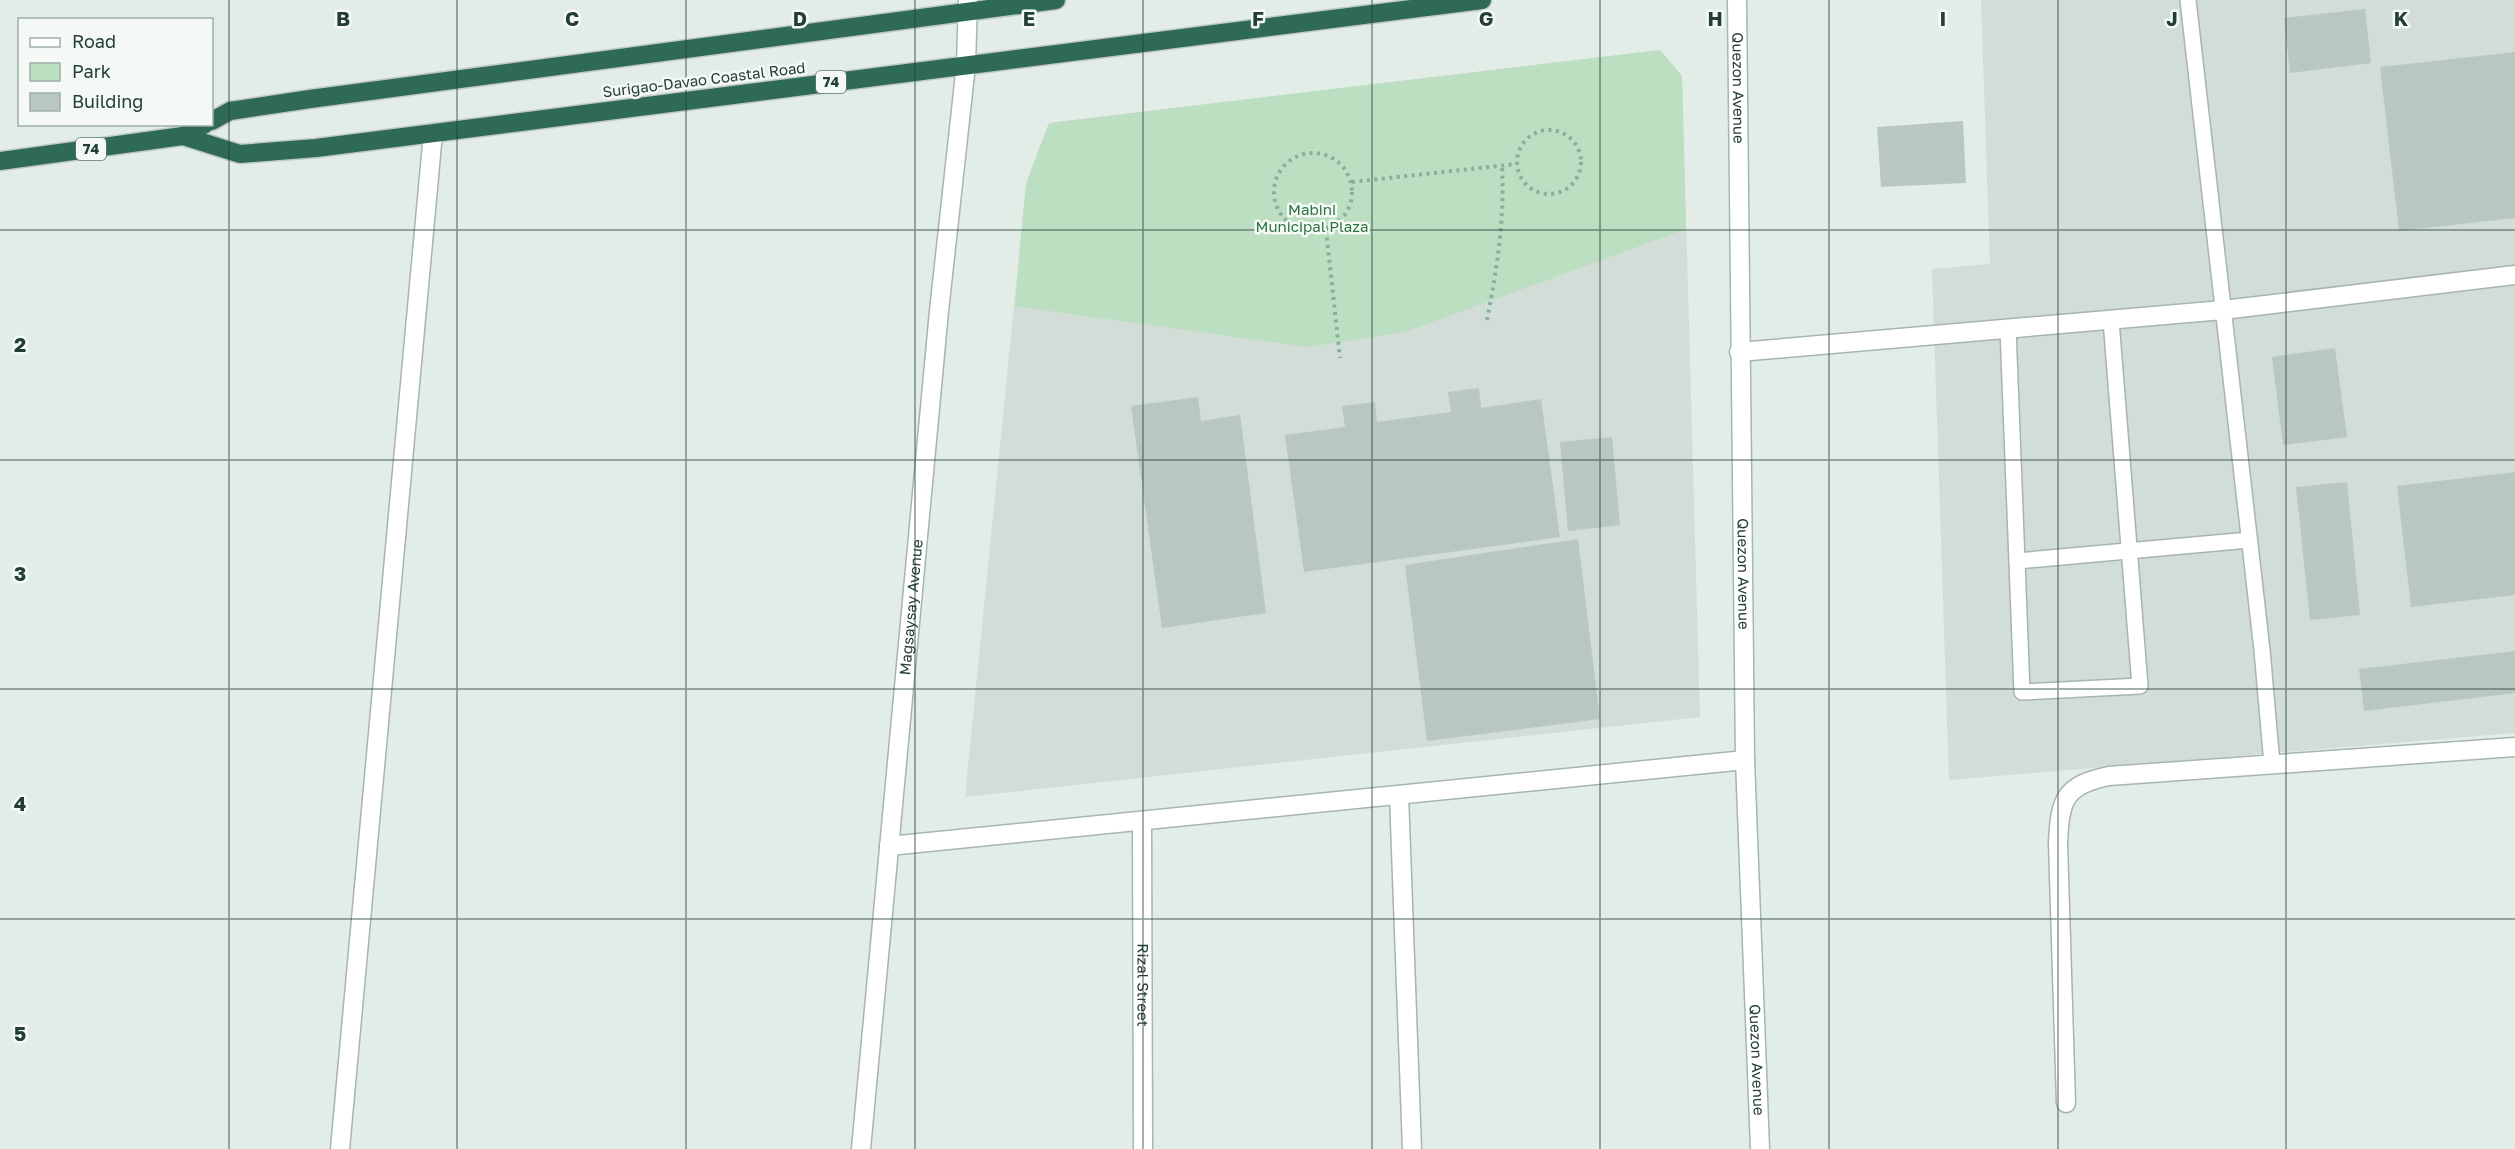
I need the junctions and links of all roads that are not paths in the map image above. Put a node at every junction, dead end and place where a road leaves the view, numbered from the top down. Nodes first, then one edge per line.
1 (1056, 0) edge
2 (1482, 0) edge
3 (1737, 0) edge
4 (2188, 0) edge
5 (968, 6) edge
6 (966, 65) junction
7 (213, 120) edge
8 (201, 126) edge
9 (433, 134) junction
10 (183, 136) junction
11 (0, 161) edge
12 (2515, 275) edge
13 (2223, 310) junction
14 (2111, 320) junction
15 (2008, 330) junction
16 (1739, 352) junction
17 (2249, 540) junction
18 (2129, 551) junction
19 (2017, 561) junction
20 (2515, 747) edge
21 (1745, 760) junction
22 (2272, 764) junction
23 (1399, 795) junction
24 (1142, 821) junction
25 (890, 846) junction
26 (2067, 1103) dead end
27 (340, 1149) edge
28 (861, 1149) edge
29 (1143, 1149) edge
30 (1412, 1149) edge
31 (1760, 1149) edge

1 - 5 highway
2 - 6 highway, Surigao-Davao Coastal Road / 74
3 - 16 street, Quezon Avenue
4 - 13 lane
5 - 6 street, Magsaysay Avenue
5 - 7 highway
6 - 9 highway, Surigao-Davao Coastal Road / 74
6 - 25 street, Magsaysay Avenue
8 - 10 highway, Surigao-Davao Coastal Road / 74
9 - 10 highway, Surigao-Davao Coastal Road / 74
9 - 27 street
10 - 11 highway, Surigao-Davao Coastal Road / 74
12 - 13 street
13 - 14 street
13 - 17 lane
14 - 15 street
14 - 18 lane
15 - 16 street
15 - 19 lane
16 - 21 street, Quezon Avenue
17 - 18 lane
17 - 22 lane
18 - 19 lane
18 - 19 lane
20 - 22 street
21 - 23 street
21 - 31 street, Quezon Avenue
22 - 26 street
23 - 24 street
23 - 30 street
24 - 25 street
24 - 29 street, Rizal Street
25 - 28 street, Magsaysay Avenue

